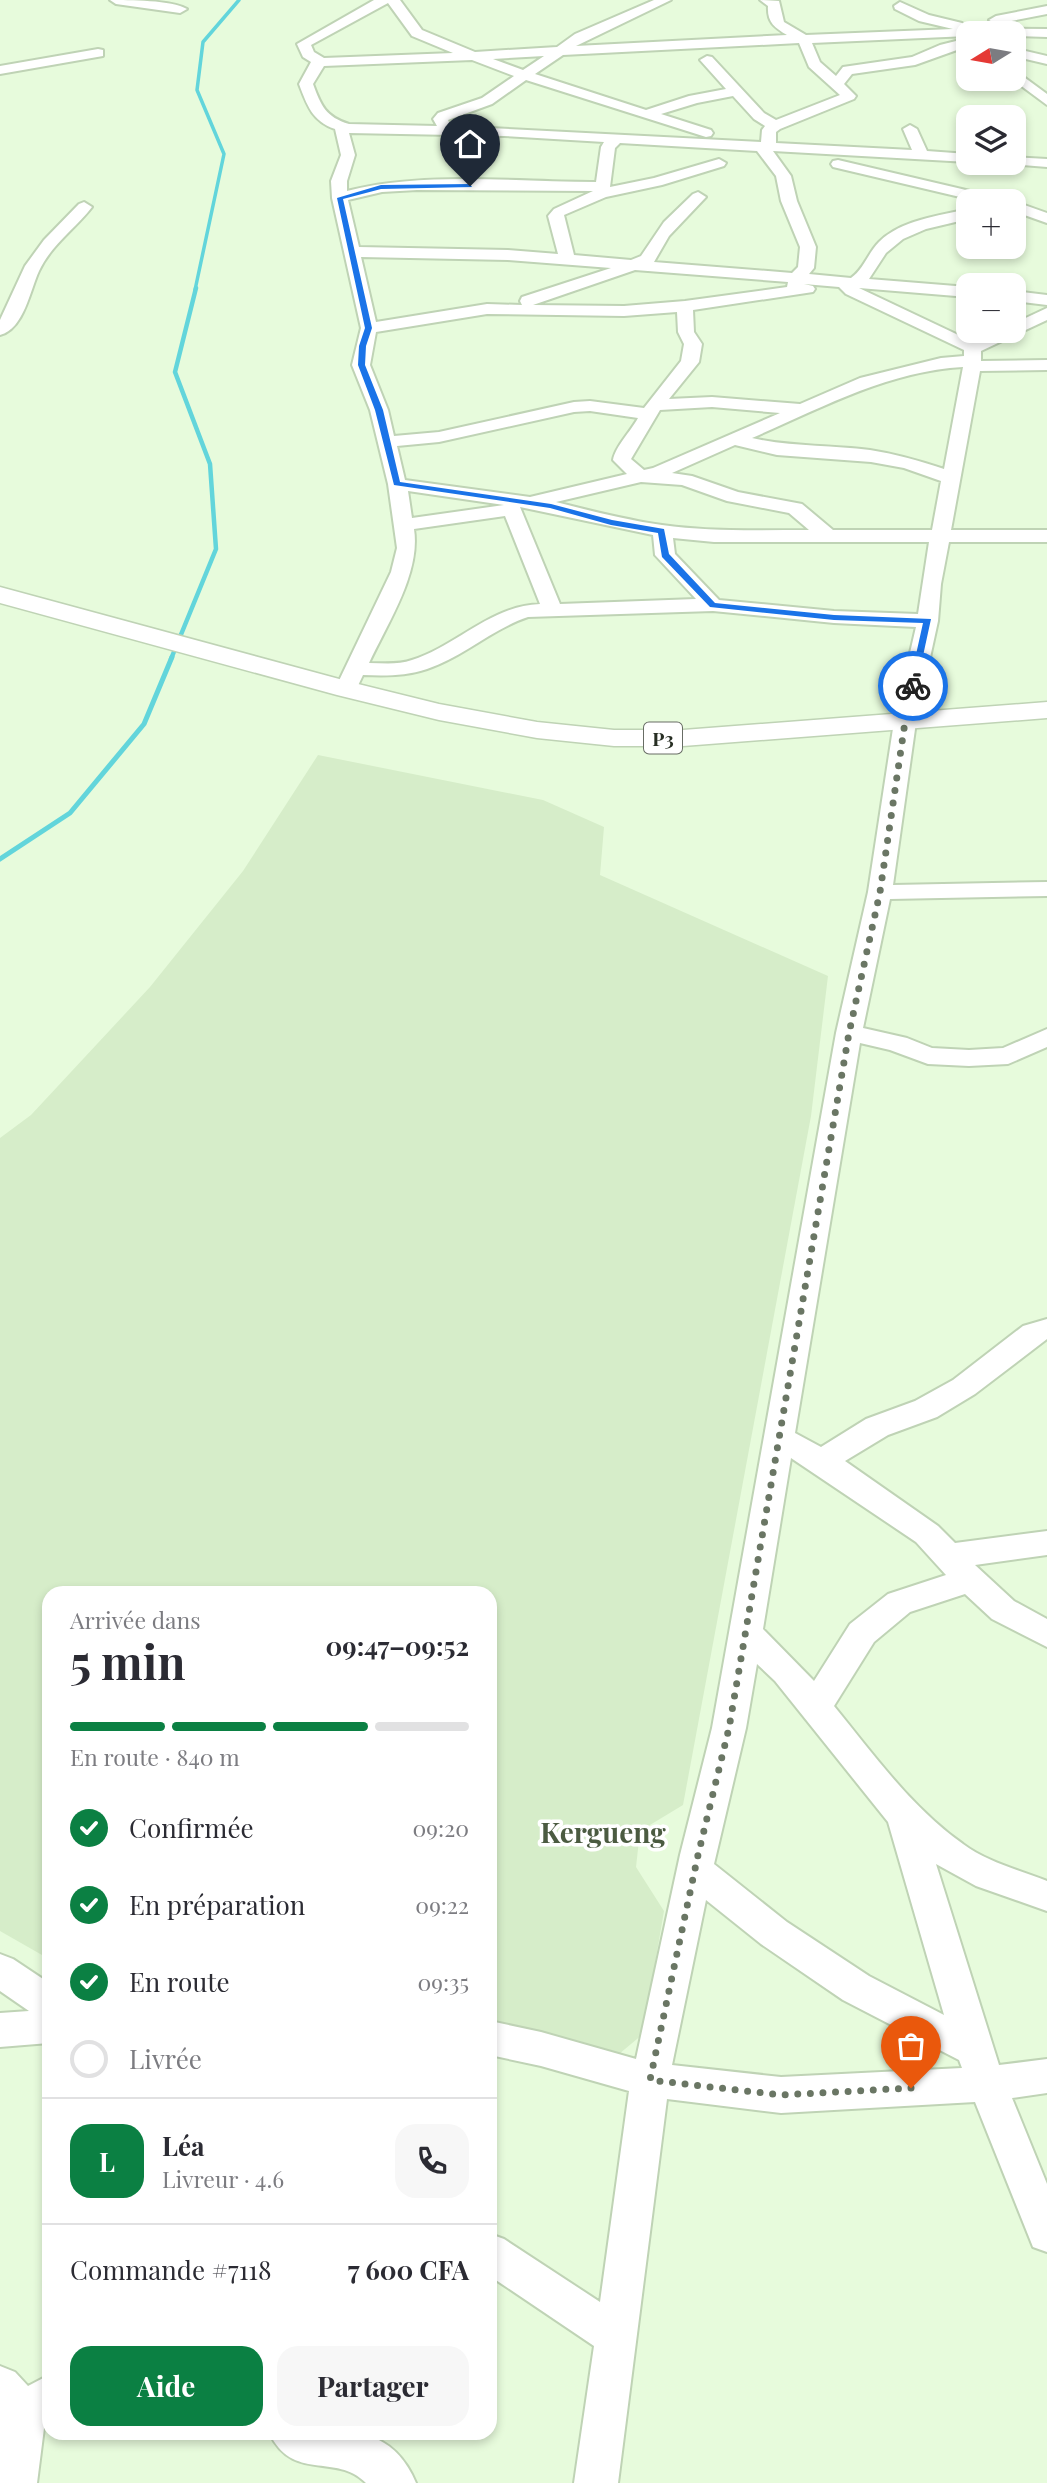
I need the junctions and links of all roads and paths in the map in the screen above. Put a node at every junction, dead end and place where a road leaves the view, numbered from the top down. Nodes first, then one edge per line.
1 (116, 0) edge
2 (384, 0) edge
3 (393, 0) edge
4 (665, 0) edge
5 (766, 0) edge
6 (901, 3) edge
7 (180, 9) dead end
8 (1047, 9) edge
9 (651, 19) junction
10 (991, 21) edge
11 (956, 25) edge
12 (956, 33) edge
13 (1026, 33) edge
14 (1047, 33) edge
15 (885, 36) junction
16 (804, 39) junction
17 (680, 43) junction
18 (956, 45) edge
19 (557, 51) junction
20 (98, 53) dead end
21 (1026, 55) edge
22 (476, 56) junction
23 (707, 60) dead end
24 (1047, 60) edge
25 (321, 62) junction
26 (0, 69) edge
27 (525, 76) junction
28 (1026, 83) edge
29 (837, 84) junction
30 (736, 91) junction
31 (1047, 100) edge
32 (647, 114) junction
33 (775, 126) junction
34 (346, 128) junction
35 (910, 129) dead end
36 (447, 131) junction
37 (616, 138) junction
38 (759, 146) junction
39 (922, 156) junction
40 (956, 157) edge
41 (1026, 162) edge
42 (719, 163) dead end
43 (1047, 163) edge
44 (602, 190) junction
45 (956, 192) edge
46 (698, 197) dead end
47 (1036, 197) dead end
48 (340, 198) junction
49 (1026, 200) edge
50 (84, 207) dead end
51 (1026, 209) edge
52 (956, 218) edge
53 (1047, 218) edge
54 (354, 252) junction
55 (567, 258) junction
56 (638, 263) junction
57 (797, 283) junction
58 (854, 284) junction
59 (956, 291) edge
60 (1026, 298) edge
61 (1047, 300) edge
62 (685, 306) junction
63 (513, 308) junction
64 (1047, 313) edge
65 (1026, 324) edge
66 (369, 328) junction
67 (0, 330) edge
68 (995, 343) edge
69 (972, 358) junction
70 (1047, 365) edge
71 (652, 410) junction
72 (804, 410) junction
73 (731, 439) junction
74 (384, 442) junction
75 (640, 476) junction
76 (952, 478) junction
77 (397, 484) junction
78 (526, 505) junction
79 (404, 525) junction
80 (662, 531) junction
81 (828, 536) junction
82 (1047, 536) edge
83 (940, 537) junction
84 (0, 595) edge
85 (713, 606) junction
86 (552, 610) junction
87 (928, 621) junction
88 (352, 679) junction
89 (1047, 710) edge
90 (905, 722) junction
91 (1047, 890) edge
92 (880, 892) junction
93 (849, 1033) junction
94 (1047, 1037) edge
95 (1047, 1329) edge
96 (780, 1438) junction
97 (822, 1461) junction
98 (1047, 1544) edge
99 (948, 1556) junction
100 (970, 1580) junction
101 (746, 1633) junction
102 (1047, 1634) edge
103 (816, 1707) junction
104 (904, 1816) junction
105 (696, 1871) junction
106 (1047, 1896) edge
107 (0, 1970) edge
108 (42, 1999) edge
109 (42, 2027) edge
110 (0, 2030) edge
111 (497, 2040) edge
112 (973, 2048) junction
113 (1047, 2076) edge
114 (650, 2080) junction
115 (988, 2084) junction
116 (1047, 2233) edge
117 (497, 2258) edge
118 (615, 2336) junction
119 (24, 2400) edge
120 (295, 2440) edge
121 (604, 2479) edge
122 (15, 2483) edge
123 (394, 2483) edge

1 - 7 street
2 - 25 street
3 - 22 street
4 - 9 street
5 - 16 street
6 - 11 street
6 - 15 street
8 - 10 street
9 - 17 street
9 - 19 street
12 - 15 street
13 - 14 street
15 - 16 street
16 - 17 street
16 - 29 street
17 - 19 street
18 - 29 street
19 - 22 street
19 - 27 street
20 - 26 street
21 - 24 street
22 - 25 street
22 - 27 street
23 - 30 street
25 - 34 street
27 - 32 street
27 - 36 street
28 - 31 street
29 - 33 street
30 - 32 street
30 - 33 street
32 - 38 street
33 - 38 street
34 - 36 street
34 - 48 street
35 - 39 street
36 - 37 street
37 - 38 street
37 - 44 street
38 - 39 street
38 - 45 street
38 - 57 street
39 - 40 street
41 - 43 street
42 - 44 street
44 - 48 street
44 - 55 street
46 - 56 street
47 - 49 street
48 - 54 street
50 - 67 street
51 - 53 street
52 - 58 street
54 - 55 street
54 - 66 street
55 - 56 street
56 - 57 street
56 - 63 street
57 - 58 street
57 - 62 street
58 - 59 street
58 - 69 street
60 - 61 street
62 - 63 street
62 - 71 street
63 - 66 street
64 - 65 street
66 - 74 street
68 - 69 street
69 - 70 street
69 - 72 street
69 - 76 street
71 - 72 street
71 - 74 street
71 - 75 street
72 - 73 street
73 - 75 street
73 - 76 street
74 - 77 street
75 - 78 street
75 - 81 street
76 - 83 street
77 - 78 street
77 - 79 street
78 - 79 street
78 - 80 street
78 - 86 street
79 - 88 street
80 - 81 street
80 - 85 street
81 - 83 street
82 - 83 street
83 - 87 street
84 - 88 main road, P3
85 - 86 street
85 - 87 street
86 - 88 street
87 - 90 street
88 - 90 main road, P3
89 - 90 main road, P3
90 - 92 street
91 - 92 street
92 - 93 street
93 - 94 street
93 - 96 street
95 - 97 street
96 - 97 street
96 - 101 street
97 - 99 street
98 - 99 street
99 - 100 street
100 - 102 street
100 - 103 street
101 - 103 street
101 - 105 street
103 - 104 street
104 - 106 street
104 - 112 street
105 - 112 street
105 - 114 street
107 - 108 street
109 - 110 street
111 - 114 street
112 - 115 street
113 - 115 street
114 - 115 street
114 - 118 street
115 - 116 street
117 - 118 street
118 - 121 street
119 - 122 street
120 - 123 street

